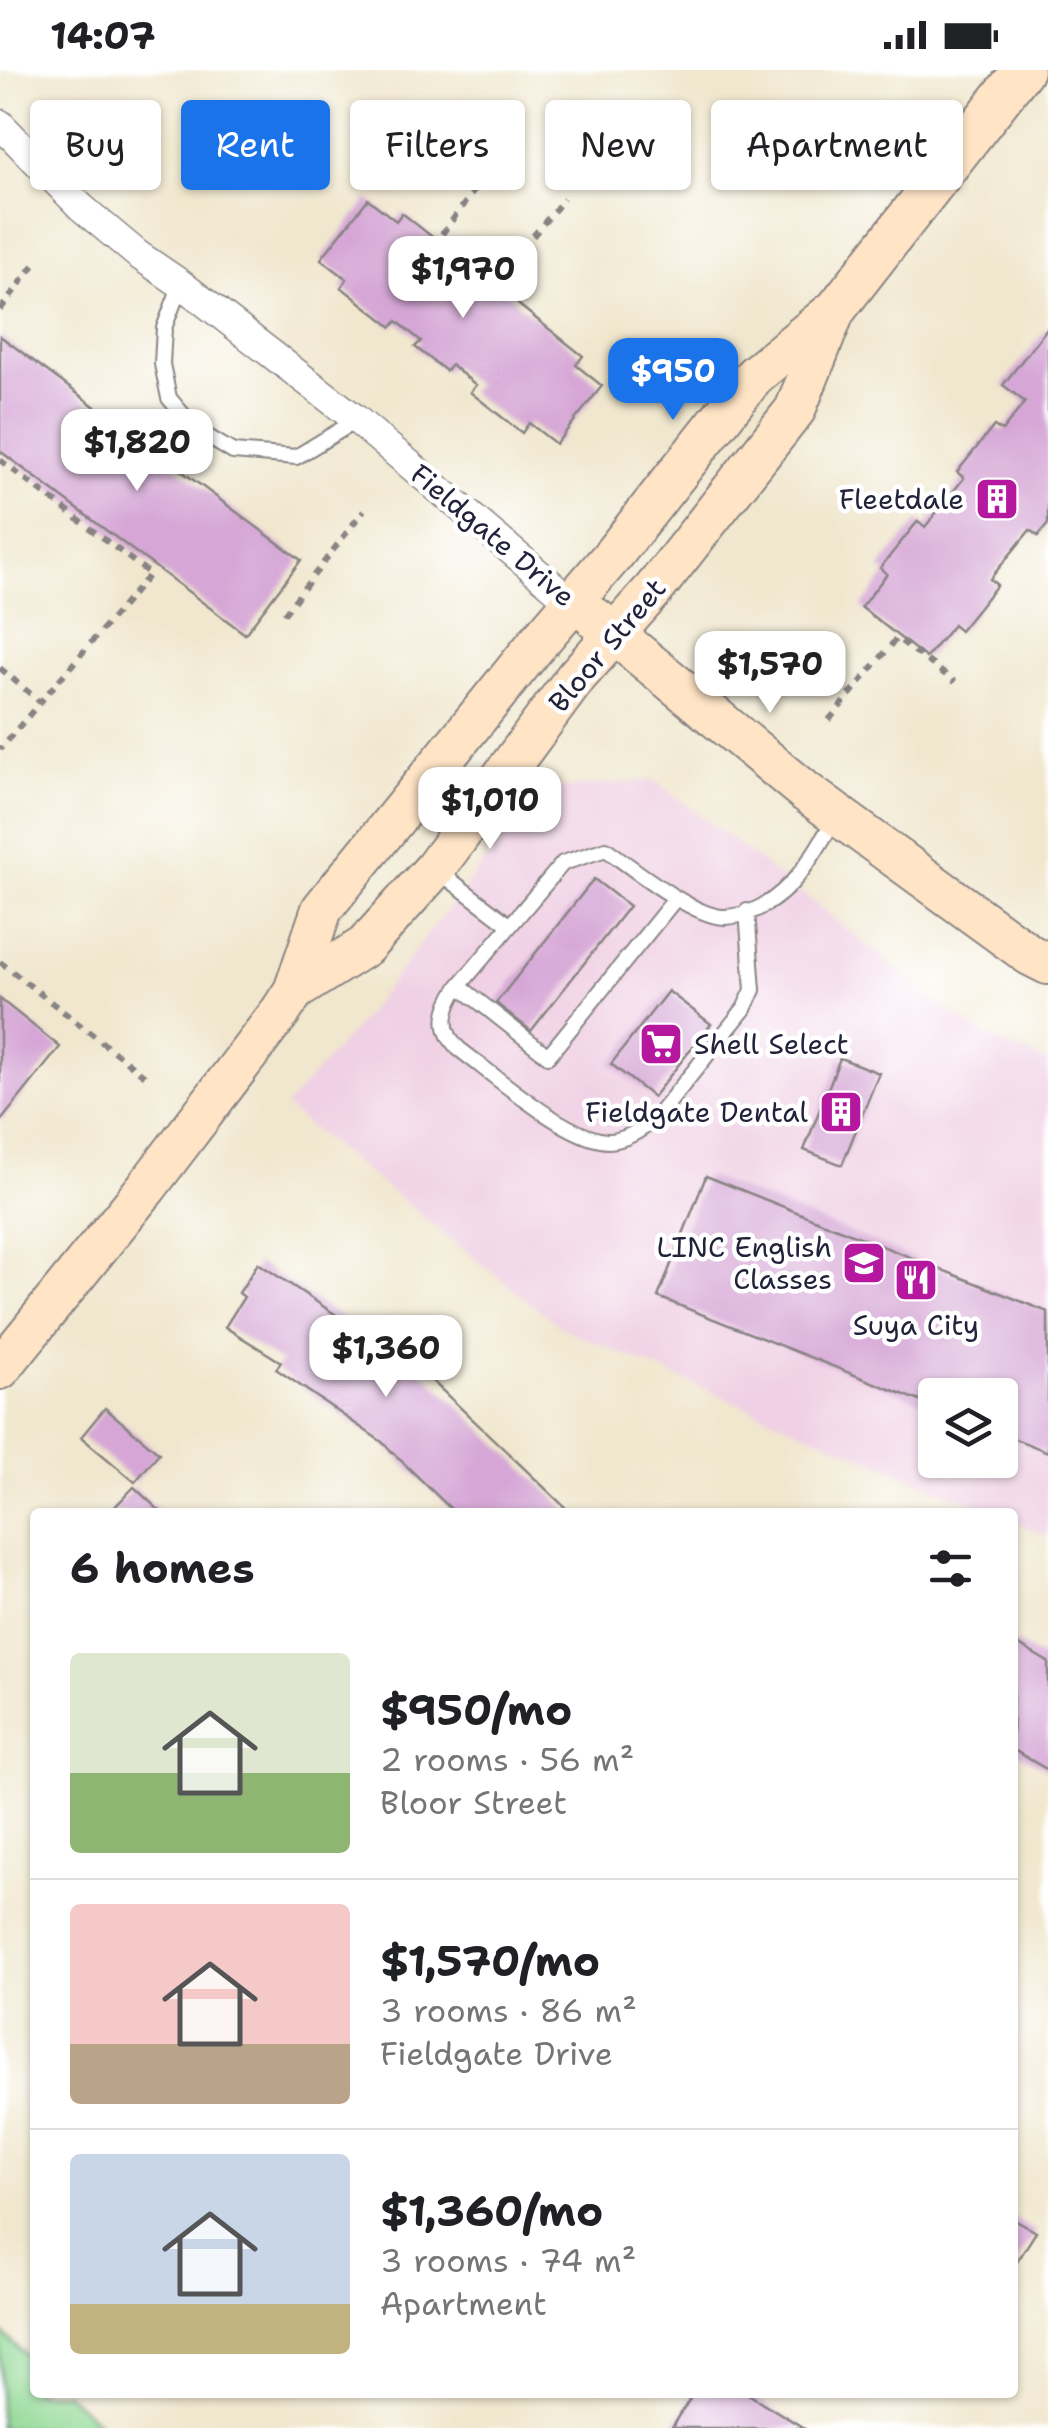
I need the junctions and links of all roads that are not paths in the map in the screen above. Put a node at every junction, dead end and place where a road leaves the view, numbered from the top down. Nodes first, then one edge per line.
1 (1023, 70) edge
2 (0, 124) edge
3 (181, 284) junction
4 (836, 308) junction
5 (357, 420) junction
6 (572, 602) junction
7 (614, 632) junction
8 (837, 814) junction
9 (434, 868) junction
10 (676, 898) junction
11 (748, 911) junction
12 (508, 924) junction
13 (1048, 964) edge
14 (459, 986) junction
15 (294, 991) junction
16 (0, 1369) edge

1 - 4 main road, Bloor Street
2 - 3 street, Fieldgate Drive
3 - 5 street, Fieldgate Drive
3 - 5 lane
4 - 6 main road, Bloor Street
4 - 7 main road, Bloor Street
5 - 6 street, Fieldgate Drive
6 - 7 main road, Fieldgate Drive
6 - 15 main road, Bloor Street
7 - 8 main road, Fieldgate Drive
7 - 9 main road, Bloor Street
8 - 11 lane
8 - 13 main road, Fieldgate Drive
9 - 12 lane
9 - 15 main road, Bloor Street
10 - 11 lane
10 - 12 lane
10 - 14 lane
11 - 14 lane
12 - 14 lane
15 - 16 main road, Bloor Street

